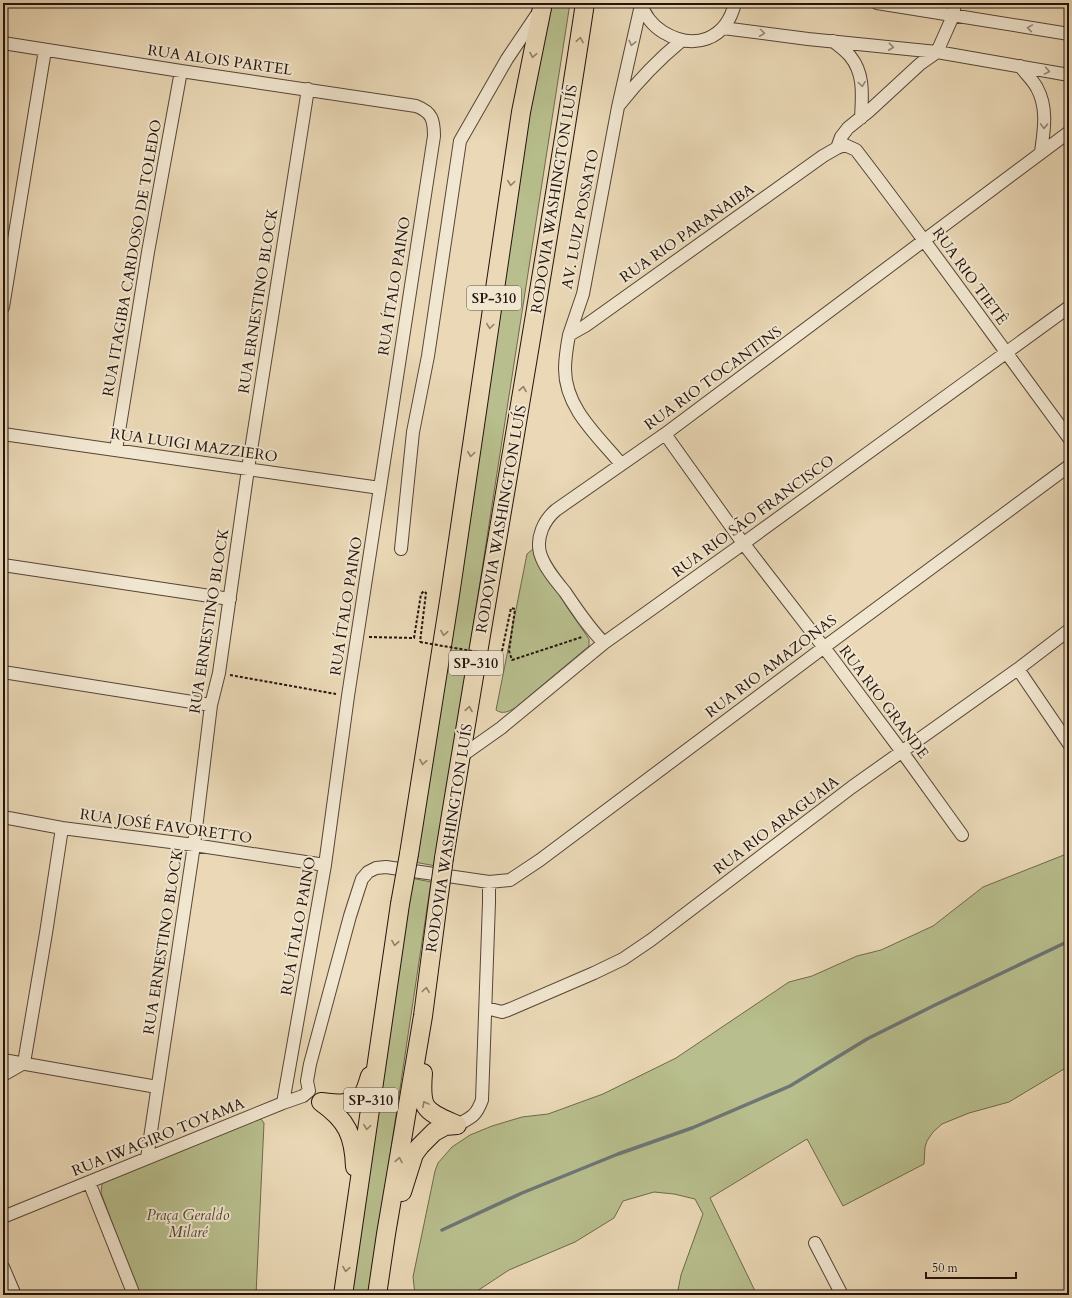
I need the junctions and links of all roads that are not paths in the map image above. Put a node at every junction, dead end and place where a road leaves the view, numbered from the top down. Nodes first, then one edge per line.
1 (585, 3) edge
2 (734, 3) edge
3 (877, 3) edge
4 (955, 3) edge
5 (543, 4) edge
6 (641, 4) edge
7 (953, 16) junction
8 (723, 28) junction
9 (1069, 34) edge
10 (681, 41) junction
11 (834, 41) junction
12 (3, 43) edge
13 (45, 50) junction
14 (937, 52) junction
15 (1020, 66) junction
16 (181, 72) junction
17 (1069, 75) edge
18 (308, 89) junction
19 (618, 107) junction
20 (430, 114) joint
21 (861, 118) junction
22 (1069, 132) edge
23 (837, 148) junction
24 (1041, 152) junction
25 (925, 240) junction
26 (3, 307) edge
27 (1069, 307) edge
28 (569, 335) junction
29 (1006, 353) junction
30 (3, 434) edge
31 (665, 434) junction
32 (1069, 438) edge
33 (116, 450) junction
34 (621, 464) junction
35 (1069, 466) edge
36 (248, 469) junction
37 (380, 488) junction
38 (744, 543) junction
39 (401, 549) dead end
40 (3, 565) edge
41 (230, 599) junction
42 (1069, 630) edge
43 (604, 643) junction
44 (823, 648) junction
45 (1018, 669) junction
46 (3, 672) edge
47 (211, 705) junction
48 (1069, 744) edge
49 (901, 752) junction
50 (460, 757) junction
51 (3, 817) edge
52 (62, 828) junction
53 (962, 835) dead end
54 (194, 845) junction
55 (325, 865) junction
56 (489, 882) junction
57 (486, 1008) junction
58 (384, 1011) junction
59 (423, 1016) junction
60 (3, 1060) edge
61 (24, 1063) junction
62 (3, 1075) edge
63 (157, 1087) junction
64 (315, 1097) junction
65 (284, 1103) junction
66 (457, 1125) junction
67 (147, 1158) junction
68 (89, 1182) junction
69 (3, 1217) edge
70 (386, 1234) junction
71 (351, 1240) junction
72 (815, 1243) dead end
73 (3, 1266) edge
74 (15, 1295) edge
75 (134, 1295) edge
76 (342, 1295) edge
77 (377, 1295) edge
78 (842, 1295) edge

50 -> 1 highway, RODOVIA WASHINGTON LUÍS / SP-310
2 - 8 street
3 - 7 street
4 - 7 street
5 - 39 street
5 -> 58 highway, SP-310, bridge
6 - 10 street
6 -> 19 street, AV. LUIZ POSSATO
9 -> 7 street
7 - 14 street
8 - 10 street
8 -> 11 street
10 - 19 street
11 -> 14 street
11 -> 21 street
12 - 13 street, RUA ALOIS PARTEL
13 - 16 street, RUA ALOIS PARTEL
13 - 26 street
14 - 15 street
14 - 21 street
15 -> 17 street
15 -> 24 street
16 - 18 street, RUA ALOIS PARTEL
16 - 33 street, RUA ITAGIBA CARDOSO DE TOLEDO
18 - 20 street, RUA ALOIS PARTEL
18 - 36 street, RUA ERNESTINO BLOCK
19 - 28 street, AV. LUIZ POSSATO
20 - 37 street, RUA ÍTALO PAINO
21 - 23 street
22 - 24 street, RUA RIO TOCANTINS
23 - 25 street, RUA RIO TIETÊ
23 - 28 street, RUA RIO PARANAIBA
24 - 25 street, RUA RIO TOCANTINS
25 - 29 street, RUA RIO TIETÊ
25 - 31 street, RUA RIO TOCANTINS
27 - 29 street, RUA RIO SÃO FRANCISCO
28 - 34 street
29 - 32 street, RUA RIO TIETÊ
29 - 38 street, RUA RIO SÃO FRANCISCO
30 - 33 street, RUA LUIGI MAZZIERO
31 - 34 street, RUA RIO TOCANTINS
31 - 38 street, RUA RIO GRANDE
33 - 36 street, RUA LUIGI MAZZIERO
34 - 43 street, RUA RIO TOCANTINS
35 - 44 street, RUA RIO AMAZONAS
36 - 37 street, RUA LUIGI MAZZIERO
36 - 41 street, RUA ERNESTINO BLOCK
37 - 55 street, RUA ÍTALO PAINO
38 - 43 street, RUA RIO SÃO FRANCISCO
38 - 44 street, RUA RIO GRANDE
40 - 41 street
41 - 47 street, RUA ERNESTINO BLOCK
42 - 45 street, RUA RIO ARAGUAIA
43 - 50 street, RUA RIO SÃO FRANCISCO
44 - 49 street, RUA RIO GRANDE
44 - 56 street, RUA RIO AMAZONAS
45 - 48 street
45 - 49 street, RUA RIO ARAGUAIA
46 - 47 street
47 - 54 street, RUA ERNESTINO BLOCK
49 - 53 street, RUA RIO GRANDE
49 - 57 street, RUA RIO ARAGUAIA
59 -> 50 highway, RODOVIA WASHINGTON LUÍS / SP-310, bridge
51 - 52 street, RUA JOSÉ FAVORETTO
52 - 54 street, RUA JOSÉ FAVORETTO
52 - 61 street
54 - 55 street, RUA JOSÉ FAVORETTO
54 - 63 street, RUA ERNESTINO BLOCK
55 - 65 street, RUA ÍTALO PAINO
56 - 57 street
56 - 64 street, RUA RIO AMAZONAS
57 - 66 street
58 - 64 highway
58 -> 71 highway, SP-310
66 -> 59 highway
70 -> 59 highway, RODOVIA WASHINGTON LUÍS / SP-310
60 - 61 street
61 - 62 street
61 - 63 street
63 - 67 street, RUA ERNESTINO BLOCK
64 - 65 street, RUA IWAGIRO TOYAMA
64 - 71 highway
65 - 67 street, RUA IWAGIRO TOYAMA
66 - 70 highway
67 - 68 street, RUA IWAGIRO TOYAMA
68 - 69 street, RUA IWAGIRO TOYAMA
68 - 75 street
70 - 77 highway, RODOVIA WASHINGTON LUÍS / SP-310
71 -> 76 highway, SP-310
72 - 78 street
73 - 74 street

